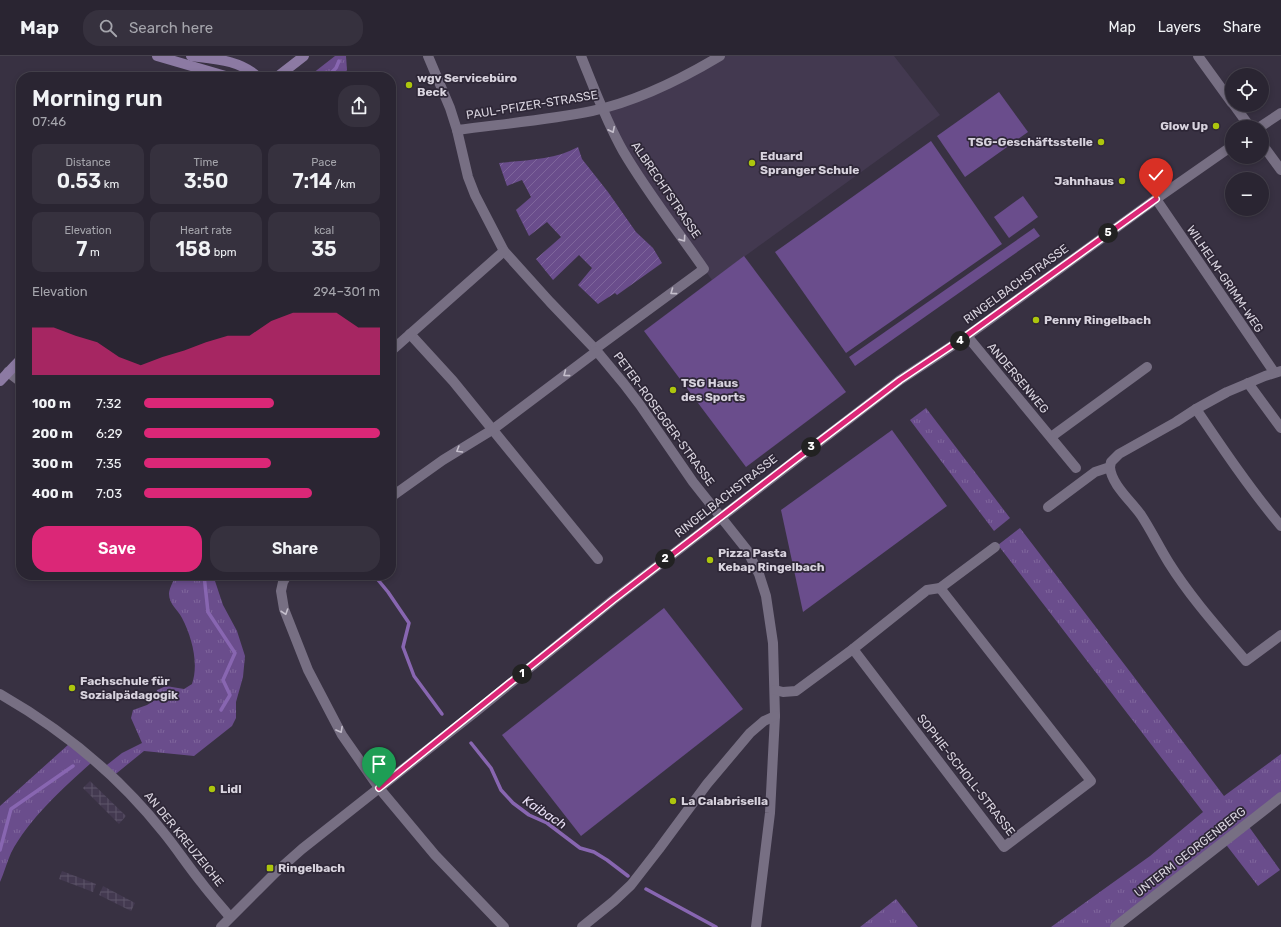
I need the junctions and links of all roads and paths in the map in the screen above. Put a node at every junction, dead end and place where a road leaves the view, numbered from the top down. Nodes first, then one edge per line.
1 (157, 56) edge
2 (191, 56) edge
3 (304, 56) edge
4 (428, 56) edge
5 (581, 56) edge
6 (720, 56) edge
7 (1198, 56) edge
8 (202, 68) junction
9 (206, 72) edge
10 (214, 72) edge
11 (251, 72) edge
12 (283, 72) edge
13 (1225, 93) edge
14 (602, 108) junction
15 (1281, 113) edge
16 (1269, 121) edge
17 (457, 130) junction
18 (1225, 151) edge
19 (1269, 154) edge
20 (1281, 170) edge
21 (1156, 199) junction
22 (504, 251) junction
23 (410, 334) junction
24 (966, 336) junction
25 (396, 347) edge
26 (596, 350) junction
27 (16, 365) edge
28 (1147, 367) dead end
29 (8, 372) junction
30 (1277, 372) edge
31 (16, 378) edge
32 (0, 380) edge
33 (1248, 383) junction
34 (1196, 409) junction
35 (1281, 428) edge
36 (492, 430) junction
37 (1051, 437) junction
38 (1110, 467) junction
39 (1076, 468) dead end
40 (396, 493) edge
41 (1048, 507) dead end
42 (720, 517) junction
43 (1281, 526) edge
44 (995, 547) dead end
45 (598, 560) dead end
46 (284, 580) edge
47 (940, 588) junction
48 (1281, 635) edge
49 (853, 649) junction
50 (775, 690) junction
51 (0, 694) edge
52 (775, 716) junction
53 (379, 788) junction
54 (1281, 797) edge
55 (230, 917) junction
56 (221, 927) edge
57 (504, 927) edge
58 (582, 927) edge
59 (756, 927) edge
60 (1115, 927) edge

1 - 8 street
2 - 11 street
3 - 12 street
4 - 17 street, PETER-ROSEGGER-STRASSE
5 - 14 street, ALBRECHTSTRASSE
6 - 14 street, PAUL-PFIZER-STRASSE
7 - 13 street
8 - 9 street
8 - 10 street
14 - 17 street, PAUL-PFIZER-STRASSE
14 -> 26 street, ALBRECHTSTRASSE
15 - 16 street
17 - 22 street, PETER-ROSEGGER-STRASSE
18 - 21 street, RINGELBACHSTRASSE
19 - 20 street
21 - 24 street, RINGELBACHSTRASSE
21 - 30 street, WILHELM-GRIMM-WEG
22 - 23 street
22 - 26 street, PETER-ROSEGGER-STRASSE
23 - 25 street
23 - 36 street
24 - 37 street, ANDERSENWEG
24 - 42 street, RINGELBACHSTRASSE
26 -> 36 street
26 - 42 street, PETER-ROSEGGER-STRASSE
27 - 29 street
28 - 37 street
29 - 31 street
29 - 32 street
30 - 33 street
33 - 34 street
33 - 35 street
34 - 38 street
34 - 43 street
36 -> 40 street
36 - 45 street
37 - 39 street, ANDERSENWEG
38 - 41 street
38 - 48 street
42 - 50 street, PETER-ROSEGGER-STRASSE
42 - 53 street, RINGELBACHSTRASSE
44 - 47 street
46 -> 53 street
47 - 49 street
47 - 49 street, SOPHIE-SCHOLL-STRASSE
49 - 50 street
50 - 52 street, PETER-ROSEGGER-STRASSE
51 - 55 street, AN DER KREUZEICHE
52 - 58 street
52 - 59 street, PETER-ROSEGGER-STRASSE
53 - 55 street, RINGELBACHSTRASSE
53 - 57 street
54 - 60 street, UNTERM GEORGENBERG
55 - 56 street, RINGELBACHSTRASSE

